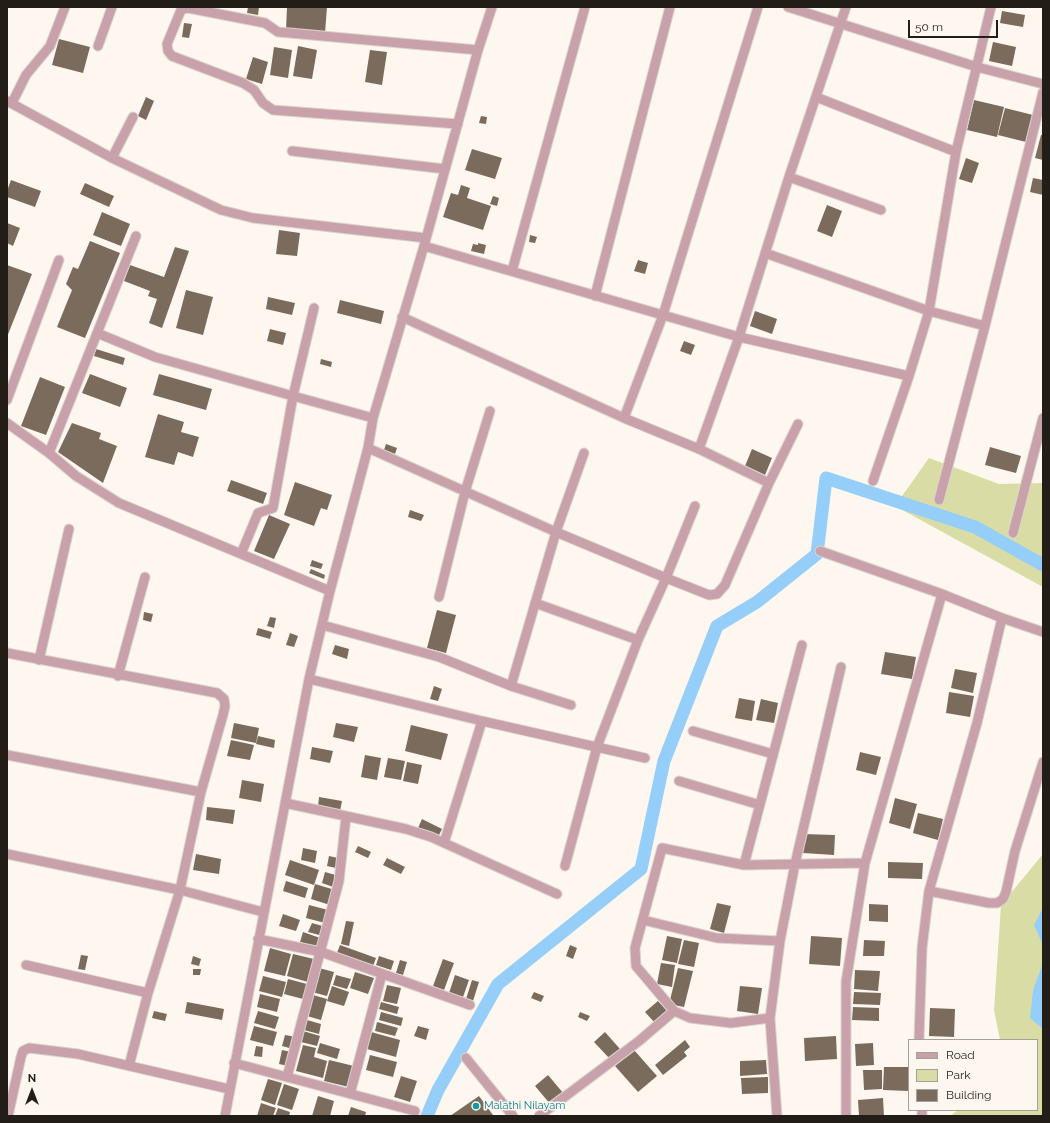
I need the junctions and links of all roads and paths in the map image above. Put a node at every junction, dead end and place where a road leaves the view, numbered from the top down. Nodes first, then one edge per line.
1 (65, 7) edge
2 (112, 7) edge
3 (492, 7) edge
4 (586, 7) edge
5 (670, 7) edge
6 (758, 7) edge
7 (788, 7) edge
8 (846, 7) edge
9 (992, 7) edge
10 (842, 24) junction
11 (98, 46) dead end
12 (478, 50) junction
13 (977, 67) junction
14 (1043, 84) edge
15 (1043, 92) edge
16 (816, 97) junction
17 (10, 102) edge
18 (133, 117) dead end
19 (458, 124) junction
20 (292, 151) dead end
21 (956, 152) junction
22 (112, 158) junction
23 (445, 169) junction
24 (789, 177) junction
25 (881, 210) dead end
26 (136, 236) dead end
27 (425, 242) junction
28 (765, 253) junction
29 (60, 260) dead end
30 (512, 271) junction
31 (595, 296) junction
32 (314, 308) dead end
33 (929, 311) junction
34 (663, 315) junction
35 (402, 317) junction
36 (985, 326) junction
37 (97, 333) junction
38 (739, 337) junction
39 (909, 376) junction
40 (293, 396) junction
41 (7, 400) edge
42 (490, 411) dead end
43 (373, 418) junction
44 (624, 418) junction
45 (1043, 418) edge
46 (7, 423) edge
47 (798, 424) dead end
48 (368, 448) junction
49 (699, 449) junction
50 (49, 453) junction
51 (584, 453) dead end
52 (872, 481) dead end
53 (769, 483) junction
54 (465, 492) junction
55 (939, 500) dead end
56 (696, 506) dead end
57 (69, 529) dead end
58 (556, 532) junction
59 (1013, 533) dead end
60 (820, 551) dead end
61 (240, 554) junction
62 (145, 577) dead end
63 (666, 578) junction
64 (330, 591) junction
65 (942, 594) junction
66 (439, 597) dead end
67 (535, 603) junction
68 (1002, 618) junction
69 (322, 625) junction
70 (1043, 632) edge
71 (638, 640) junction
72 (802, 645) dead end
73 (7, 653) edge
74 (39, 660) junction
75 (841, 667) dead end
76 (118, 676) junction
77 (309, 679) junction
78 (511, 686) junction
79 (570, 705) dead end
80 (482, 721) junction
81 (693, 731) dead end
82 (597, 747) junction
83 (773, 754) junction
84 (7, 755) edge
85 (645, 758) dead end
86 (1043, 762) edge
87 (679, 781) dead end
88 (201, 792) junction
89 (285, 803) junction
90 (760, 804) junction
91 (346, 817) junction
92 (444, 843) junction
93 (7, 854) edge
94 (865, 863) junction
95 (795, 864) junction
96 (744, 865) junction
97 (565, 866) dead end
98 (180, 890) junction
99 (929, 891) junction
100 (557, 894) dead end
101 (263, 912) junction
102 (643, 920) junction
103 (258, 939) junction
104 (780, 941) junction
105 (322, 952) junction
106 (26, 965) dead end
107 (382, 974) junction
108 (148, 993) junction
109 (470, 1005) dead end
110 (674, 1011) junction
111 (770, 1018) junction
112 (919, 1039) edge
113 (466, 1058) dead end
114 (234, 1063) junction
115 (129, 1066) junction
116 (287, 1077) junction
117 (229, 1089) junction
118 (350, 1094) junction
119 (415, 1111) dead end
120 (8, 1116) edge
121 (225, 1116) edge
122 (513, 1116) edge
123 (539, 1116) edge
124 (777, 1116) edge
125 (846, 1116) edge

1 - 17 street
2 - 11 street
3 - 12 street
4 - 30 street
5 - 31 street
6 - 34 street
7 - 10 street
8 - 10 street
9 - 13 street
10 - 13 street
10 - 16 street
12 - 19 street
12 - 19 street
13 - 14 street
13 - 21 street
15 - 36 street
16 - 21 street
16 - 24 street
17 - 22 street
18 - 22 street
19 - 23 street
20 - 23 street
21 - 33 street
22 - 27 street
23 - 27 street
24 - 25 street
24 - 28 street
26 - 37 street
27 - 30 street
27 - 35 street
28 - 33 street
28 - 38 street
29 - 41 street
30 - 31 street
31 - 34 street
32 - 40 street
33 - 36 street
33 - 39 street
34 - 38 street
34 - 44 street
35 - 43 street
35 - 44 street
36 - 55 street
37 - 40 street
37 - 50 street
38 - 39 street
38 - 49 street
39 - 52 street
40 - 43 street
40 - 61 street
42 - 54 street
43 - 48 street
44 - 49 street
45 - 59 street
46 - 50 street
47 - 53 street
48 - 54 street
48 - 64 street
49 - 53 street
50 - 61 street
51 - 58 street
53 - 63 street
54 - 58 street
54 - 66 street
56 - 63 street
57 - 74 street
58 - 63 street
58 - 67 street
60 - 65 street
61 - 64 street
62 - 76 street
63 - 71 street
64 - 69 street
65 - 68 street
65 - 94 street
67 - 71 street
67 - 78 street
68 - 70 street
68 - 99 street
69 - 77 street
69 - 78 street
71 - 82 street
72 - 83 street
73 - 74 street
74 - 76 street
75 - 95 street
76 - 88 street
77 - 80 street
77 - 89 street
78 - 79 street
80 - 82 street
80 - 92 street
81 - 83 street
82 - 85 street
82 - 97 street
83 - 90 street
84 - 88 street
86 - 99 street
87 - 90 street
88 - 98 street
89 - 91 street
89 - 101 street
90 - 96 street
91 - 92 street
91 - 105 street
92 - 100 street
93 - 98 street
94 - 95 street
94 - 125 street
95 - 96 street
95 - 104 street
96 - 102 street
98 - 101 street
98 - 108 street
99 - 112 street
101 - 103 street
102 - 104 street
102 - 110 street
103 - 105 street
103 - 114 street
104 - 111 street
105 - 107 street
105 - 116 street
106 - 108 street
107 - 109 street
107 - 118 street
108 - 115 street
110 - 111 street
110 - 123 street
111 - 124 street
113 - 122 street
114 - 116 street
114 - 117 street
115 - 117 street
115 - 120 street
116 - 118 street
117 - 121 street
118 - 119 street

